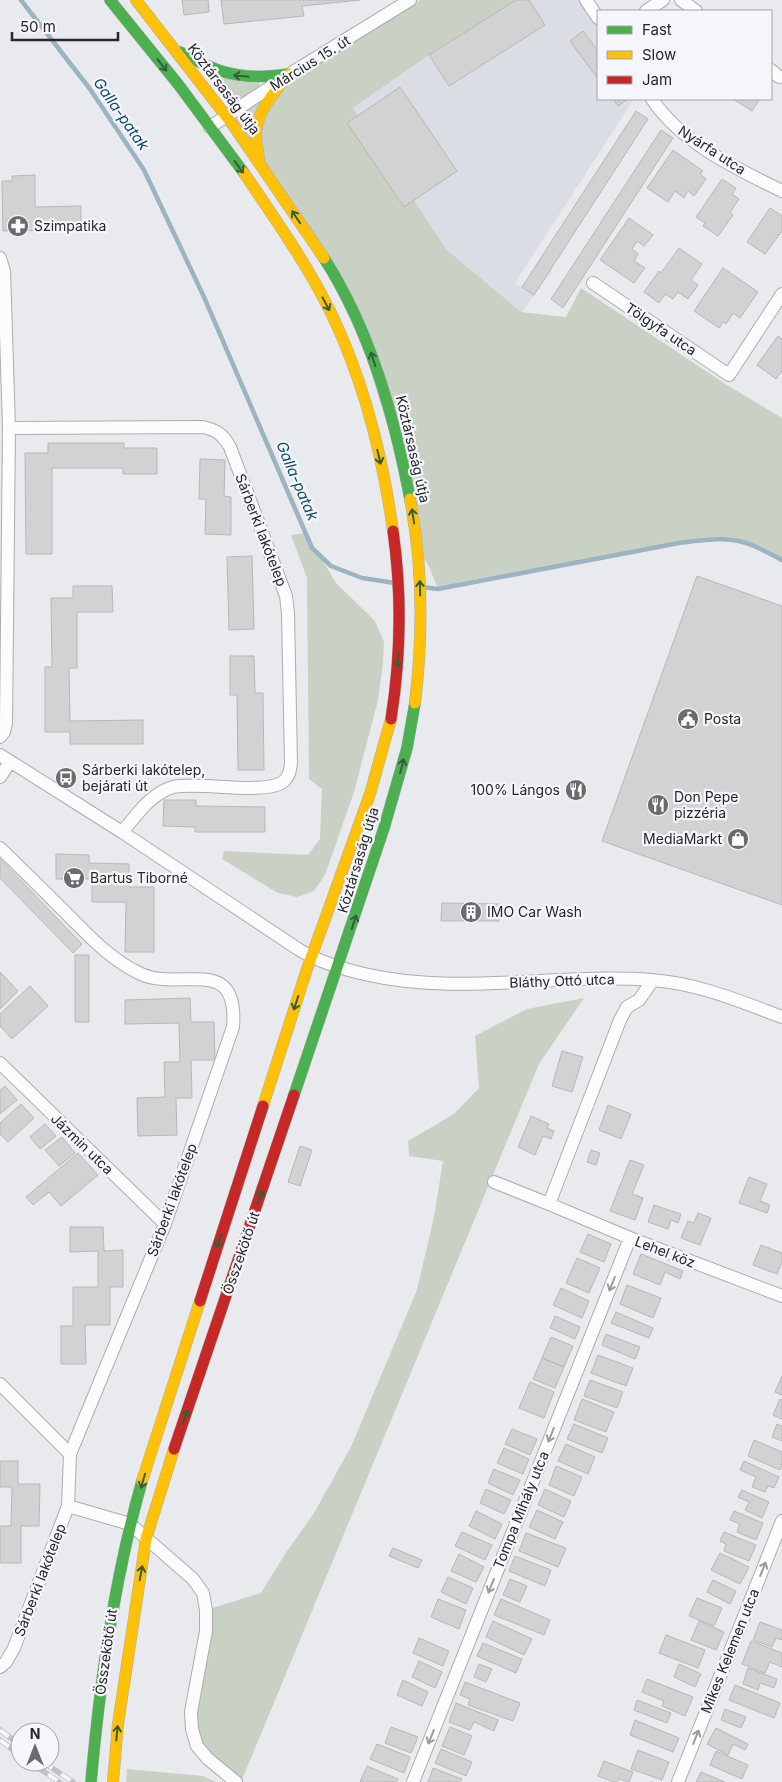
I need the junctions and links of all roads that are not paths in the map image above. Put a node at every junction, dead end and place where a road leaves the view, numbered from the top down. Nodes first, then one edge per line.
1 (110, 0) edge
2 (136, 0) edge
3 (410, 0) edge
4 (586, 0) edge
5 (663, 0) edge
6 (681, 0) edge
7 (648, 10) edge
8 (695, 10) edge
9 (597, 16) edge
10 (175, 48) junction
11 (289, 74) junction
12 (653, 100) edge
13 (227, 116) junction
14 (210, 127) junction
15 (259, 162) junction
16 (782, 190) edge
17 (0, 258) edge
18 (593, 283) dead end
19 (782, 294) edge
20 (9, 428) junction
21 (0, 737) edge
22 (5, 758) edge
23 (0, 777) edge
24 (122, 832) junction
25 (0, 848) edge
26 (311, 957) junction
27 (338, 968) junction
28 (653, 980) junction
29 (782, 1017) edge
30 (0, 1063) edge
31 (494, 1182) dead end
32 (549, 1204) junction
33 (165, 1224) junction
34 (630, 1238) junction
35 (782, 1296) edge
36 (0, 1384) edge
37 (70, 1454) junction
38 (68, 1506) junction
39 (782, 1521) edge
40 (130, 1524) junction
41 (146, 1539) junction
42 (0, 1667) edge
43 (91, 1782) edge
44 (113, 1782) edge
45 (236, 1782) edge
46 (413, 1782) edge
47 (678, 1782) edge

1 -> 14 street, Köztársaság útja
2 - 10 street, Köztársaság útja
3 - 11 street, Március 15. út
4 - 9 street
5 - 7 street
6 - 8 street
11 -> 10 street
10 - 13 street, Köztársaság útja
11 - 13 street, Március 15. út
11 - 15 street
12 - 16 street, Nyárfa utca
13 - 14 street, Március 15. út
13 - 15 street, Köztársaság útja
14 -> 26 street, Köztársaság útja
27 -> 15 street, Köztársaság útja
17 - 20 street
18 - 19 street, Tölgyfa utca
20 - 21 street
20 - 24 street, Sárberki lakótelep
22 - 23 street
22 - 24 street, Bláthy Ottó utca
24 - 26 street, Bláthy Ottó utca
25 - 33 street, Sárberki lakótelep
26 - 27 street, Bláthy Ottó utca
26 -> 40 street, Összekötő út
27 - 28 street, Bláthy Ottó utca
41 -> 27 street, Összekötő út
28 - 29 street, Bláthy Ottó utca
28 - 32 street
30 - 33 street, Jázmin utca
31 - 32 street, Lehel köz
32 - 34 street, Lehel köz
33 - 37 street, Sárberki lakótelep
34 - 35 street, Lehel köz
34 -> 46 street, Tompa Mihály utca
36 - 37 street
37 - 38 street, Sárberki lakótelep
38 - 40 street
38 - 42 street, Sárberki lakótelep
47 -> 39 street, Mikes Kelemen utca
40 - 41 street
40 - 43 street, Összekötő út
44 -> 41 street, Összekötő út
41 - 45 street

